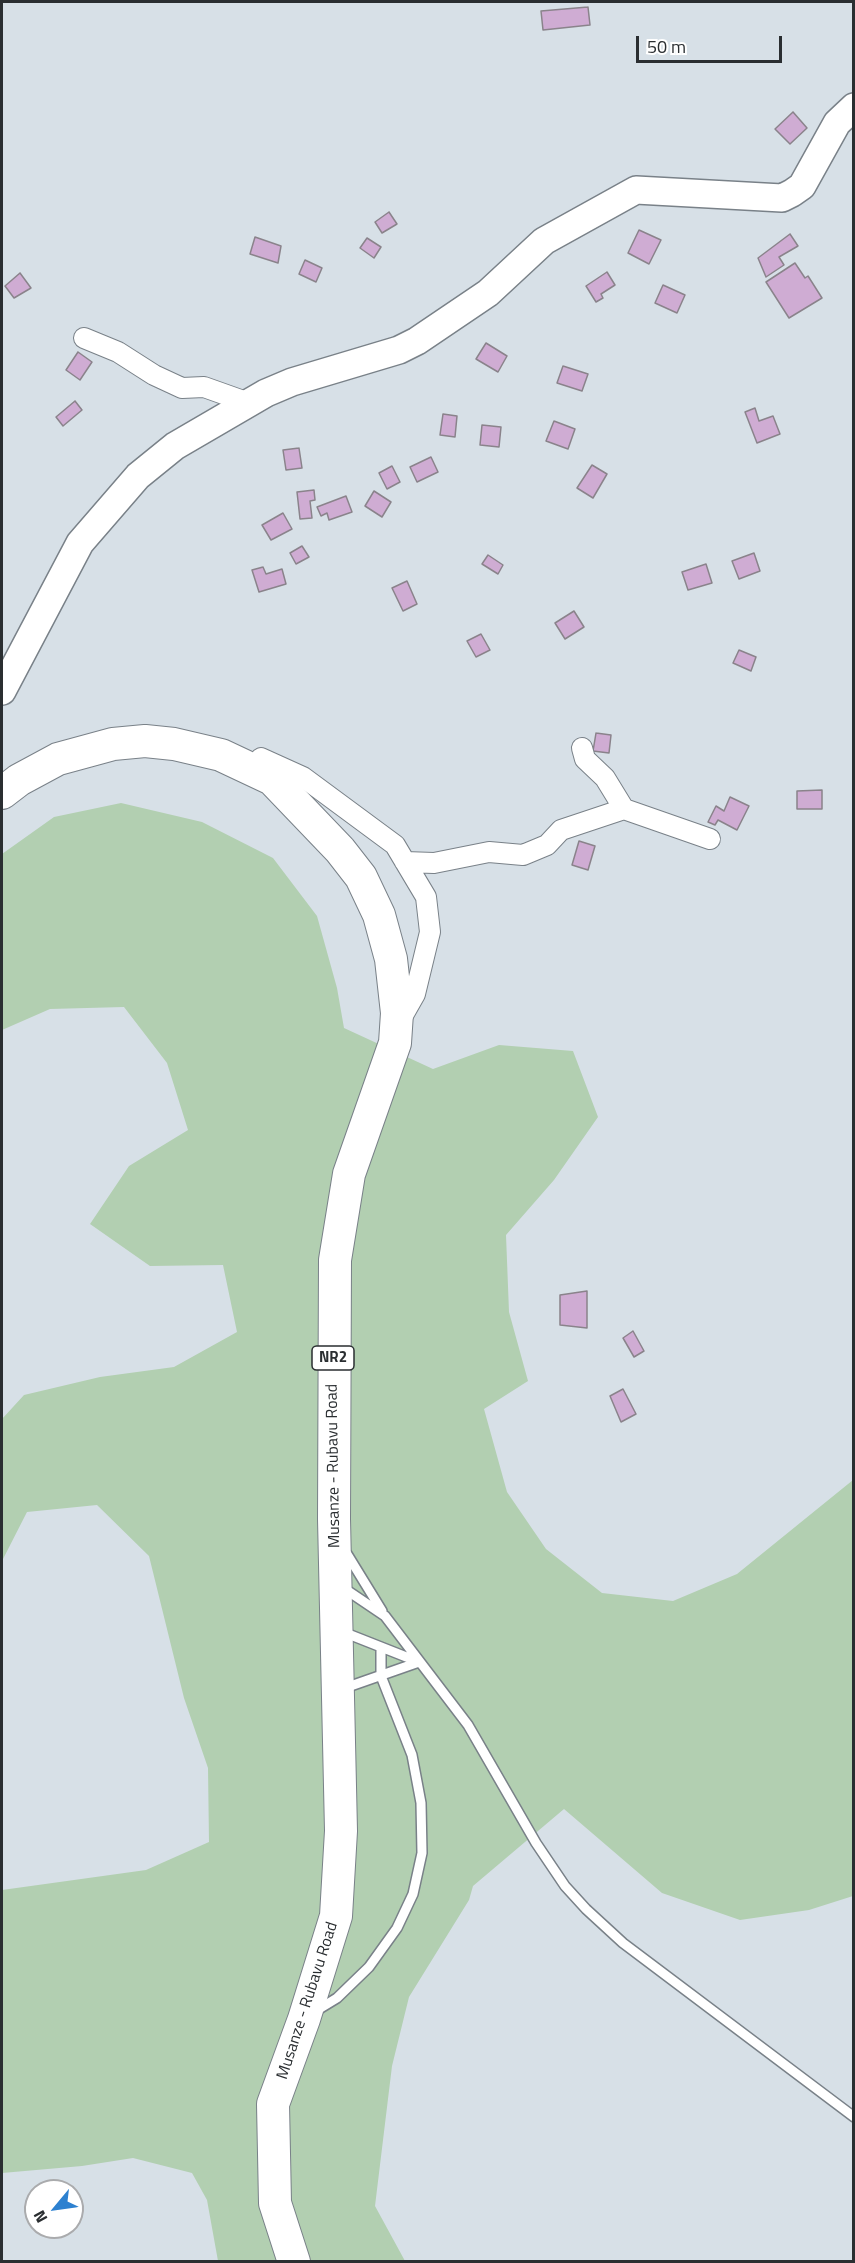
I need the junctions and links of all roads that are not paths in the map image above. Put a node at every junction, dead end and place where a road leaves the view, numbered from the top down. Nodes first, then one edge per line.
1 (854, 107) edge
2 (84, 338) dead end
3 (249, 403) junction
4 (2, 691) edge
5 (145, 741) junction
6 (582, 748) dead end
7 (2, 793) edge
8 (624, 809) junction
9 (710, 840) dead end
10 (405, 862) junction
11 (396, 1029) junction
12 (334, 1519) junction
13 (335, 1583) junction
14 (385, 1616) junction
15 (337, 1629) junction
16 (381, 1647) junction
17 (419, 1662) junction
18 (381, 1676) junction
19 (338, 1690) junction
20 (304, 2019) junction
21 (854, 2117) edge
22 (294, 2262) edge

1 - 3 main road
2 - 3 street
3 - 4 main road
5 - 7 highway, Musanze - Rubavu Road / NR2
5 - 10 street
5 - 11 highway, Musanze - Rubavu Road / NR2
6 - 8 street
8 - 9 street
8 - 10 street
10 - 11 street
11 - 12 highway, Musanze - Rubavu Road / NR2
12 - 13 highway, Musanze - Rubavu Road / NR2
12 - 14 lane
13 - 14 lane
13 - 15 highway, Musanze - Rubavu Road / NR2
14 - 17 lane
15 - 16 lane
15 - 19 highway, Musanze - Rubavu Road / NR2
16 - 17 lane
16 - 18 lane
17 - 18 lane
17 - 21 lane
18 - 19 lane
18 - 20 lane
19 - 20 highway, Musanze - Rubavu Road / NR2
20 - 22 highway, Musanze - Rubavu Road / NR2

